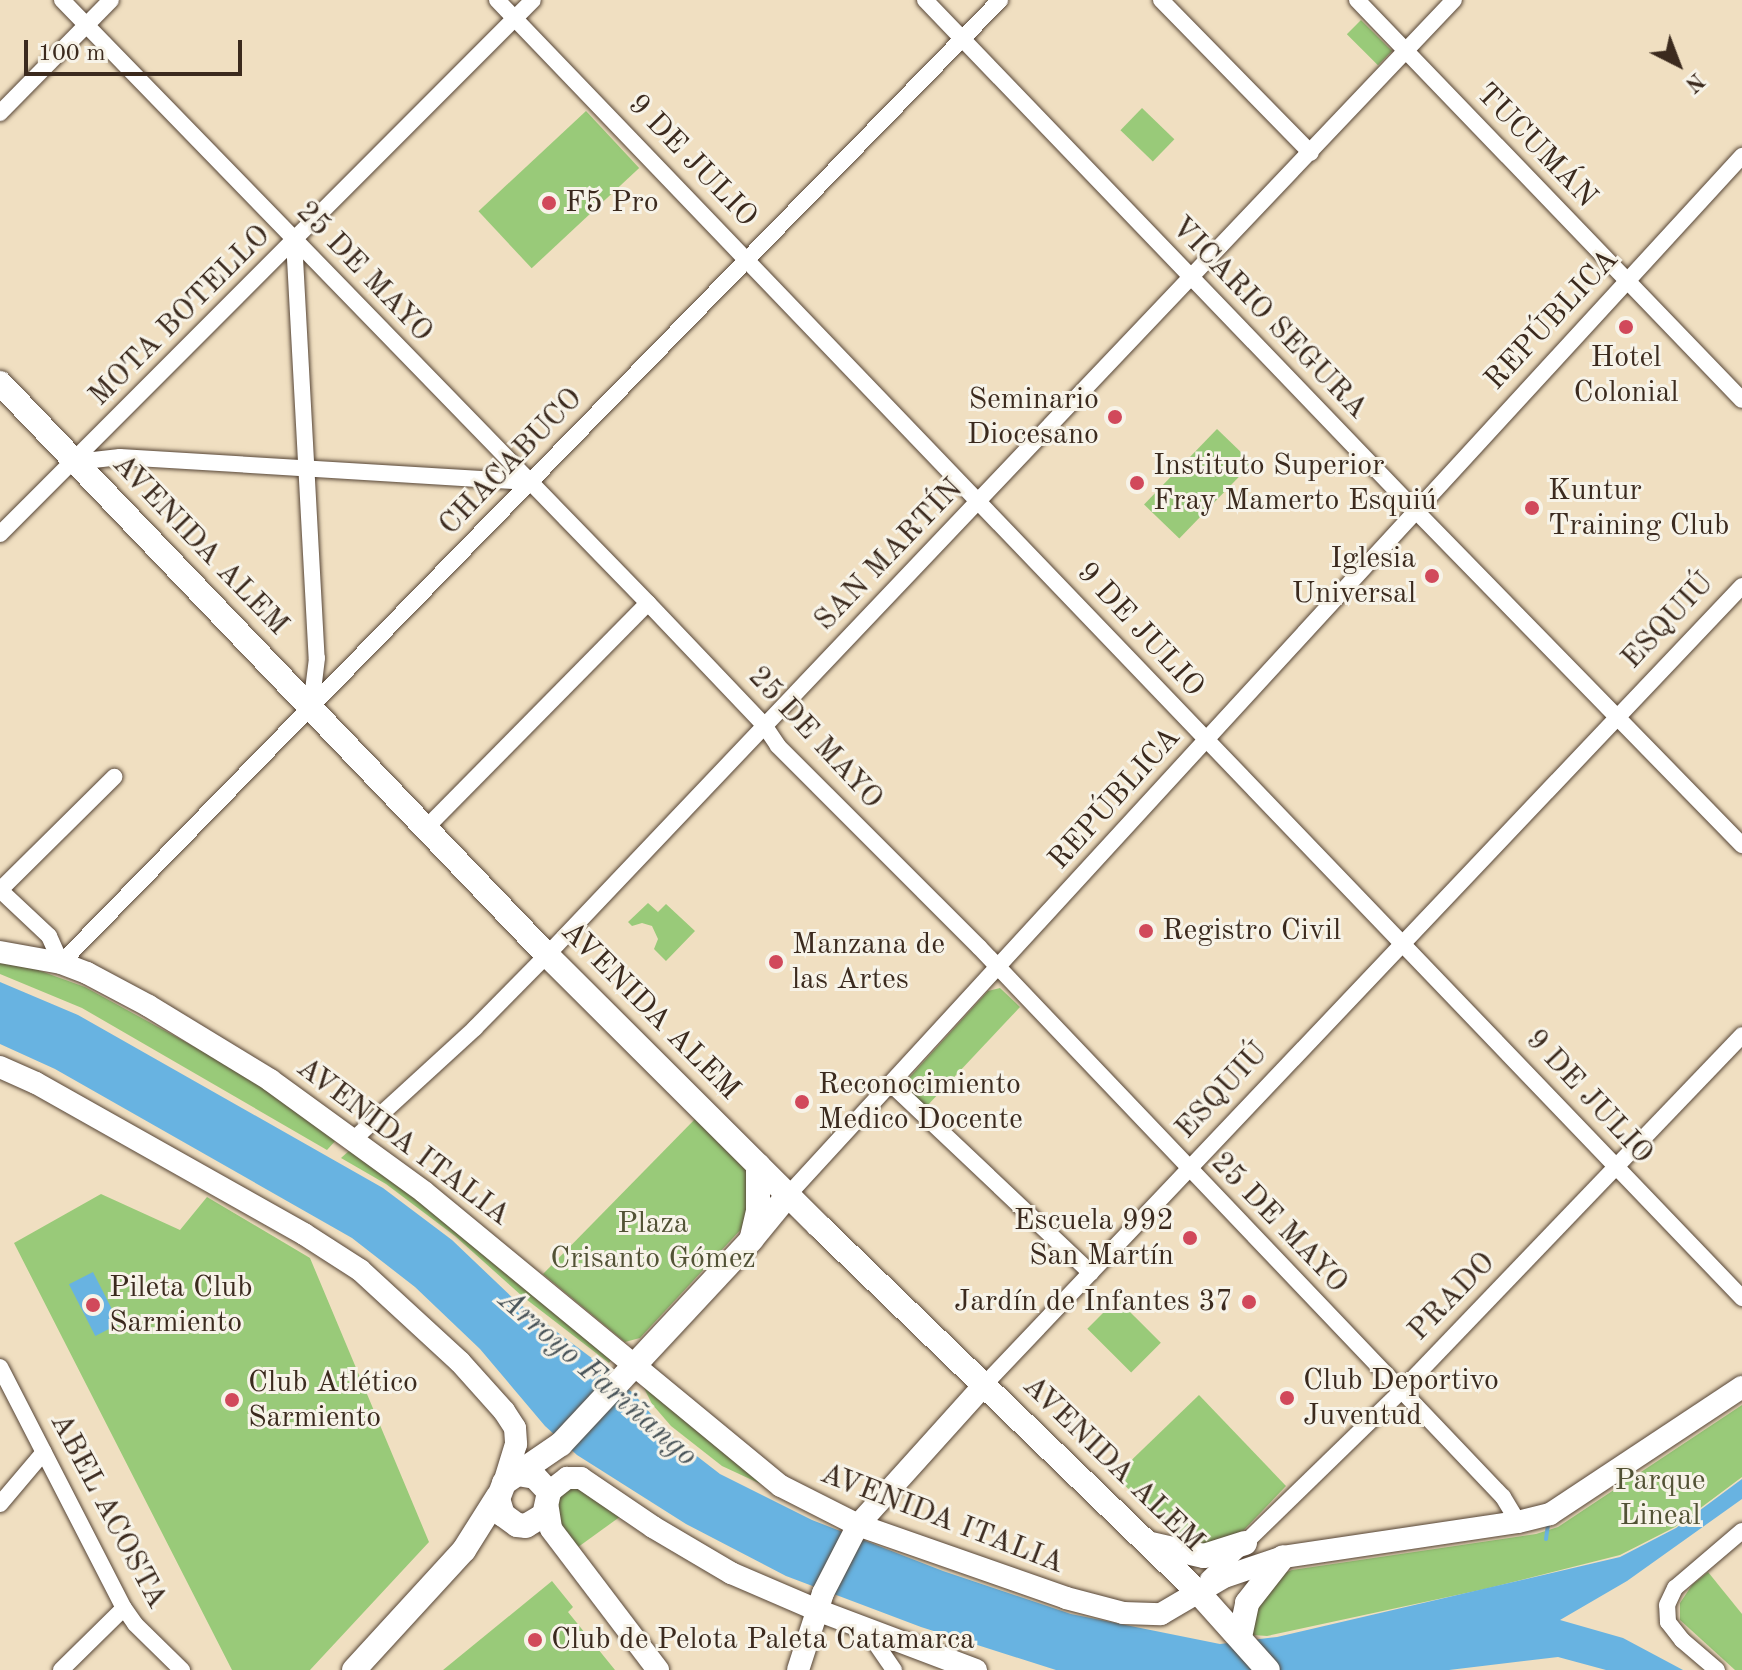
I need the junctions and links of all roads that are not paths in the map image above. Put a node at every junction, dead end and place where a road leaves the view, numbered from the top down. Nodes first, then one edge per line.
1 (62, 0) edge
2 (111, 0) edge
3 (497, 0) edge
4 (533, 0) edge
5 (925, 0) edge
6 (1000, 0) edge
7 (1161, 0) edge
8 (1357, 0) edge
9 (1454, 0) edge
10 (515, 18) junction
11 (86, 25) junction
12 (963, 39) junction
13 (1406, 51) junction
14 (0, 113) edge
15 (1311, 153) junction
16 (1742, 156) edge
17 (294, 240) junction
18 (749, 260) junction
19 (1193, 278) junction
20 (1626, 281) junction
21 (0, 383) edge
22 (1742, 400) edge
23 (76, 462) junction
24 (307, 468) junction
25 (530, 482) junction
26 (980, 501) junction
27 (1416, 511) junction
28 (0, 534) edge
29 (1742, 586) edge
30 (648, 603) junction
31 (311, 707) junction
32 (1617, 718) junction
33 (764, 725) junction
34 (1207, 740) junction
35 (114, 777) dead end
36 (426, 828) junction
37 (1742, 845) edge
38 (0, 890) edge
39 (1403, 941) junction
40 (0, 952) edge
41 (547, 955) junction
42 (61, 963) junction
43 (997, 969) junction
44 (1742, 1035) edge
45 (0, 1067) edge
46 (891, 1084) junction
47 (354, 1139) junction
48 (758, 1165) junction
49 (1616, 1166) junction
50 (1189, 1169) junction
51 (788, 1195) junction
52 (819, 1226) junction
53 (751, 1240) junction
54 (1091, 1273) junction
55 (1742, 1298) edge
56 (0, 1367) edge
57 (630, 1371) junction
58 (985, 1384) junction
59 (1742, 1387) edge
60 (1401, 1391) junction
61 (561, 1444) junction
62 (44, 1452) junction
63 (507, 1484) junction
64 (548, 1497) junction
65 (0, 1504) edge
66 (1518, 1522) junction
67 (523, 1525) junction
68 (855, 1529) junction
69 (1742, 1531) edge
70 (1148, 1543) junction
71 (1245, 1543) junction
72 (464, 1550) junction
73 (1283, 1557) junction
74 (1197, 1591) junction
75 (820, 1602) junction
76 (124, 1608) junction
77 (865, 1628) junction
78 (1240, 1637) junction
79 (61, 1670) edge
80 (182, 1670) edge
81 (354, 1670) edge
82 (642, 1670) edge
83 (658, 1670) edge
84 (798, 1670) edge
85 (894, 1670) edge
86 (976, 1670) edge
87 (1268, 1670) edge
88 (1717, 1670) edge

1 - 11 street, 25 DE MAYO
2 - 11 street
3 - 10 street, 9 DE JULIO
4 - 10 street, MOTA BOTELLO
5 - 12 street, VICARIO SEGURA
6 - 12 street, CHACABUCO
7 - 15 street
8 - 13 street, TUCUMÁN
9 - 13 street, SAN MARTÍN
10 - 17 street, MOTA BOTELLO
10 - 18 street, 9 DE JULIO
11 - 14 street
11 - 17 street, 25 DE MAYO
12 - 18 street, CHACABUCO
12 - 19 street, VICARIO SEGURA
13 - 15 street, SAN MARTÍN
13 - 20 street, TUCUMÁN
15 - 19 street, SAN MARTÍN
16 - 20 street, REPÚBLICA
17 - 23 street, MOTA BOTELLO
17 - 24 street
17 - 25 street, 25 DE MAYO
18 - 25 street, CHACABUCO
18 - 26 street, 9 DE JULIO
19 - 26 street, SAN MARTÍN
19 - 27 street, VICARIO SEGURA
20 - 22 street, TUCUMÁN
20 - 27 street, REPÚBLICA
21 - 23 main road, AVENIDA ALEM
23 - 24 street
23 - 28 street, MOTA BOTELLO
23 - 31 main road, AVENIDA ALEM
24 - 25 street
24 - 31 street
25 - 30 street, 25 DE MAYO
25 - 31 street, CHACABUCO
26 - 33 street, SAN MARTÍN
26 - 34 street, 9 DE JULIO
27 - 32 street, VICARIO SEGURA
27 - 34 street, REPÚBLICA
29 - 32 street, ESQUIÚ
30 - 33 street, 25 DE MAYO
30 - 36 street
31 - 36 main road, AVENIDA ALEM
31 - 42 street, CHACABUCO
32 - 37 street, VICARIO SEGURA
32 - 39 street, ESQUIÚ
33 - 41 street, SAN MARTÍN
33 - 43 street, 25 DE MAYO
34 - 39 street, 9 DE JULIO
34 - 43 street, REPÚBLICA
35 - 38 street
36 - 41 main road, AVENIDA ALEM
38 - 42 street
39 - 49 street, 9 DE JULIO
39 - 50 street, ESQUIÚ
40 - 42 street, AVENIDA ITALIA
41 - 47 street, SAN MARTÍN
41 - 48 main road, AVENIDA ALEM
42 - 47 street, AVENIDA ITALIA
43 - 46 street, REPÚBLICA
43 - 50 street, 25 DE MAYO
44 - 49 street, PRADO
45 - 63 street
46 - 51 street, REPÚBLICA
46 - 54 street
47 - 57 street, AVENIDA ITALIA
48 - 51 main road, AVENIDA ALEM
48 - 53 main road
49 - 55 street, 9 DE JULIO
49 - 60 street, PRADO
50 - 54 street, ESQUIÚ
50 - 60 street, 25 DE MAYO
51 - 52 main road, AVENIDA ALEM
51 - 53 main road
52 - 53 main road
52 - 58 main road, AVENIDA ALEM
53 - 57 main road
54 - 58 street, ESQUIÚ
56 - 62 street, ABEL ACOSTA
57 - 61 main road
57 - 68 street, AVENIDA ITALIA
58 - 68 street, ESQUIÚ
58 - 70 main road, AVENIDA ALEM
59 - 66 street, AVENIDA ITALIA
60 - 66 street, 25 DE MAYO
60 - 71 street, PRADO
61 - 63 main road
61 - 64 main road
62 - 65 street
62 - 76 street, ABEL ACOSTA
63 - 64 main road
63 - 67 main road
63 - 72 main road
64 - 67 main road
64 - 75 street
64 - 83 street
66 - 73 street, AVENIDA ITALIA
67 - 72 main road
67 - 82 street
68 - 74 street, AVENIDA ITALIA
68 - 75 street, ESQUIÚ
69 - 88 street
70 - 71 main road
70 - 74 main road, AVENIDA ALEM
71 - 74 street, PRADO
72 - 81 main road
73 - 74 street, AVENIDA ITALIA
73 - 78 main road
74 - 78 main road, AVENIDA ALEM
75 - 77 street
75 - 84 street, ESQUIÚ
76 - 79 street
76 - 80 street, ABEL ACOSTA
77 - 85 street
77 - 86 street
78 - 87 main road, AVENIDA ALEM

